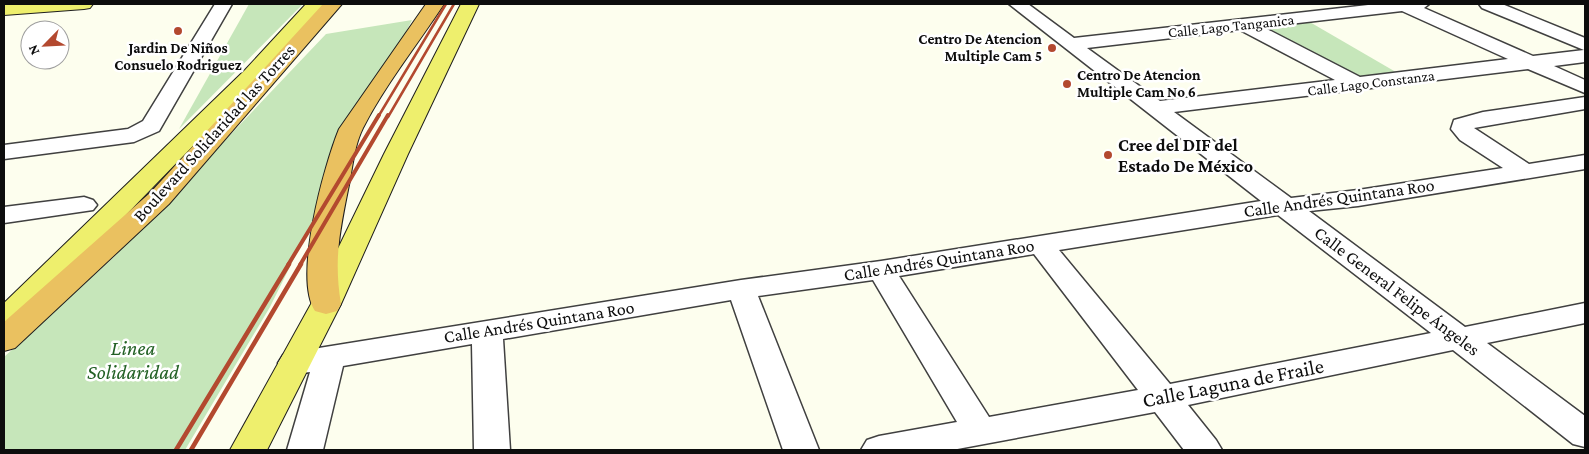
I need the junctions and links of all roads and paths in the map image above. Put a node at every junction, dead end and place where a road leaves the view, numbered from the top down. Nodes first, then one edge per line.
1 (84, 4) edge
2 (223, 4) edge
3 (316, 4) edge
4 (333, 4) edge
5 (435, 4) edge
6 (470, 4) edge
7 (1023, 4) edge
8 (1276, 4) edge
9 (1408, 4) edge
10 (1488, 4) edge
11 (4, 5) edge
12 (29, 5) edge
13 (4, 10) edge
14 (1296, 18) junction
15 (1242, 24) junction
16 (1070, 44) junction
17 (1585, 45) edge
18 (1585, 56) edge
19 (1530, 63) junction
20 (1358, 84) junction
21 (1585, 87) edge
22 (1585, 103) edge
23 (1156, 108) junction
24 (4, 152) edge
25 (1585, 162) edge
26 (1524, 171) junction
27 (84, 205) dead end
28 (1286, 206) junction
29 (4, 215) edge
30 (1041, 245) junction
31 (881, 270) junction
32 (741, 289) junction
33 (326, 304) junction
34 (1585, 313) edge
35 (4, 321) edge
36 (487, 331) junction
37 (1459, 338) junction
38 (4, 340) edge
39 (330, 356) junction
40 (294, 363) junction
41 (1163, 398) junction
42 (978, 430) junction
43 (1585, 434) edge
44 (248, 450) edge
45 (305, 450) edge
46 (492, 450) edge
47 (801, 450) edge
48 (879, 450) edge
49 (1204, 450) edge

1 - 12 main road
2 - 24 street
3 - 35 main road, Boulevard Solidaridad las Torres
4 - 38 highway, Boulevard Solidaridad las Torres
5 - 33 highway
6 - 33 main road
7 - 16 street, Calle General Felipe Ángeles
8 - 14 street
9 - 14 street, Calle Lago Tanganica
9 - 19 street
10 - 17 street
11 - 12 main road
12 - 13 main road
14 - 15 street, Calle Lago Tanganica
15 - 16 street, Calle Lago Tanganica
15 - 20 street
16 - 23 street, Calle General Felipe Ángeles
18 - 19 street, Calle Lago Constanza
19 - 20 street, Calle Lago Constanza
19 - 21 street
20 - 23 street, Calle Lago Constanza
22 - 26 street
23 - 28 street, Calle General Felipe Ángeles
25 - 26 street, Calle Andrés Quintana Roo
26 - 28 street, Calle Andrés Quintana Roo
27 - 29 street
28 - 30 street, Calle Andrés Quintana Roo
28 - 37 street, Calle General Felipe Ángeles
30 - 31 street, Calle Andrés Quintana Roo
30 - 41 street
31 - 32 street, Calle Andrés Quintana Roo
31 - 42 street
32 - 36 street, Calle Andrés Quintana Roo
32 - 47 street
33 - 40 main road
34 - 37 street, Calle Laguna de Fraile
36 - 39 street, Calle Andrés Quintana Roo
36 - 46 street
37 - 41 street, Calle Laguna de Fraile
37 - 43 street, Calle General Felipe Ángeles
39 - 40 street, Calle Andrés Quintana Roo
39 - 45 street
40 - 44 main road
41 - 42 street, Calle Laguna de Fraile
41 - 49 street
42 - 48 street, Calle Laguna de Fraile

